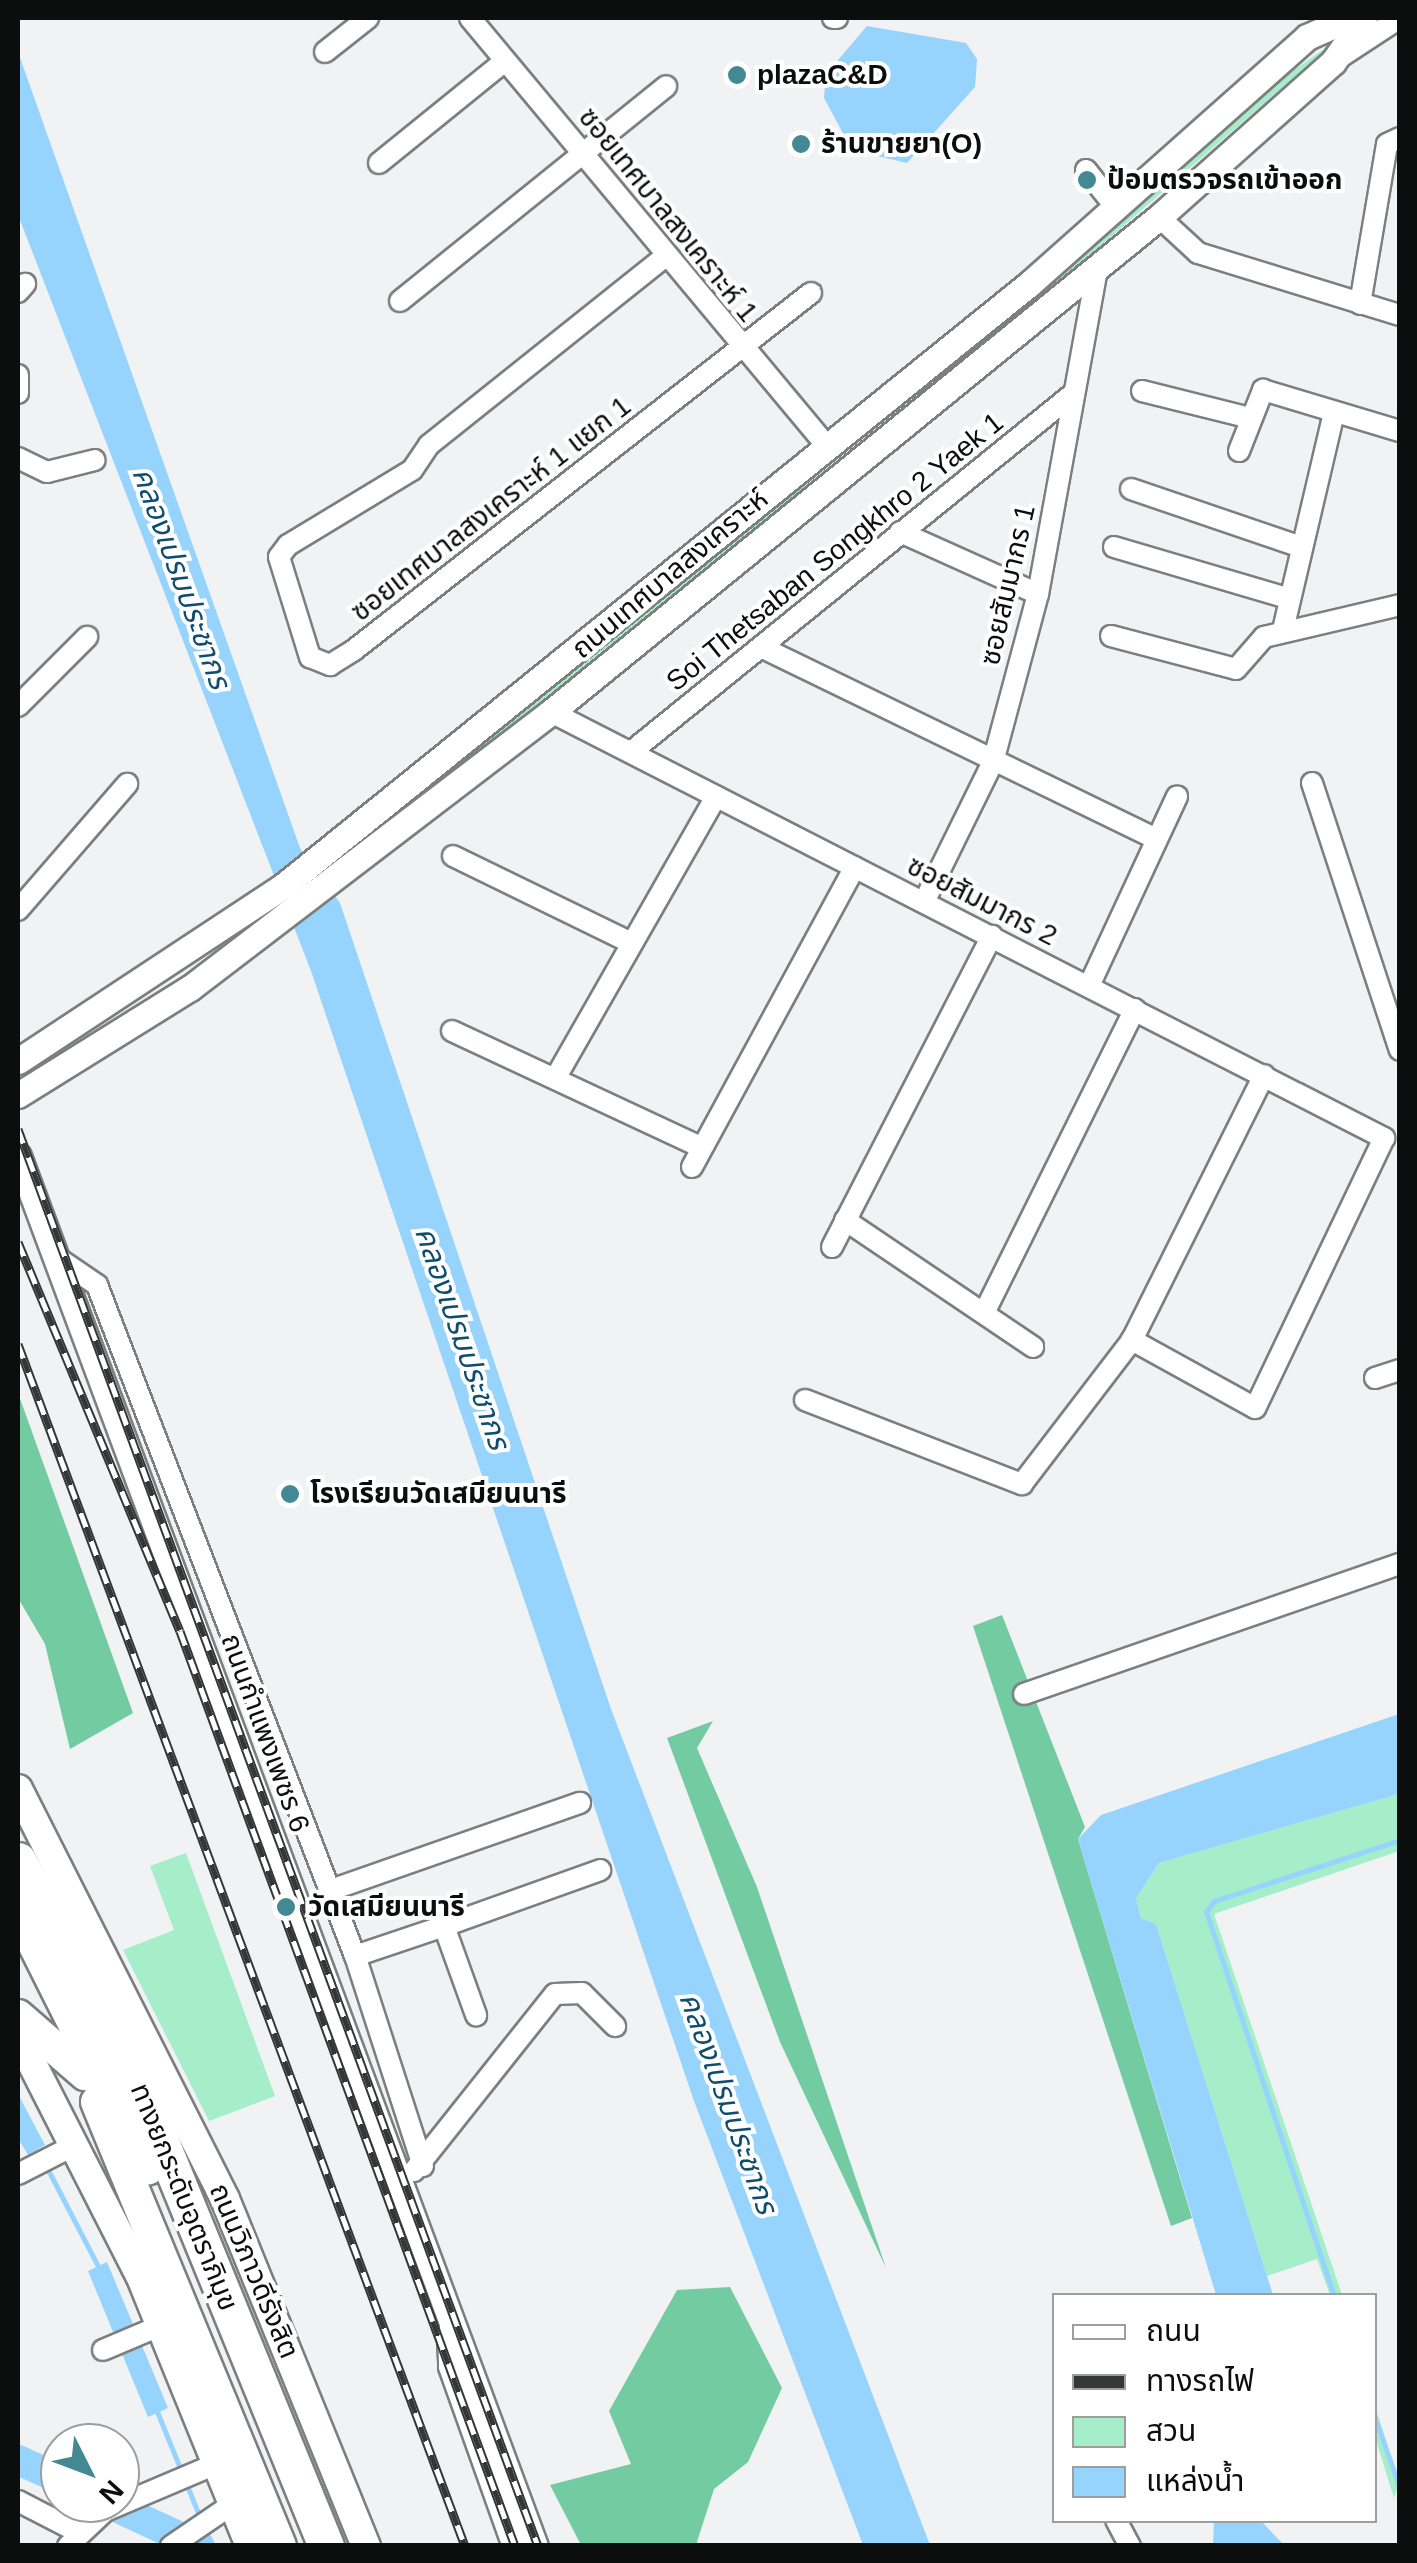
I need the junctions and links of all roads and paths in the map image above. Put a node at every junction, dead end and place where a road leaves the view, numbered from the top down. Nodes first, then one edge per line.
1 (368, 18) edge
2 (470, 18) edge
3 (1326, 18) edge
4 (1350, 18) edge
5 (1364, 18) edge
6 (1400, 18) edge
7 (1307, 37) junction
8 (325, 52) dead end
9 (505, 61) junction
10 (1333, 62) junction
11 (666, 86) dead end
12 (1400, 138) edge
13 (585, 154) junction
14 (379, 163) dead end
15 (1086, 170) dead end
16 (1117, 209) junction
17 (1159, 217) junction
18 (667, 255) junction
19 (1098, 266) junction
20 (811, 293) dead end
21 (400, 301) dead end
22 (1360, 304) junction
23 (1400, 315) edge
24 (743, 350) junction
25 (18, 375) edge
26 (1142, 391) dead end
27 (18, 393) edge
28 (1074, 393) junction
29 (1334, 412) junction
30 (1250, 418) junction
31 (1400, 431) edge
32 (826, 445) junction
33 (1239, 451) dead end
34 (18, 458) edge
35 (95, 460) dead end
36 (845, 467) junction
37 (1132, 489) dead end
38 (900, 532) junction
39 (1114, 546) dead end
40 (1298, 546) junction
41 (1038, 594) junction
42 (1284, 598) junction
43 (1400, 605) edge
44 (1282, 630) junction
45 (1111, 636) dead end
46 (87, 637) dead end
47 (765, 649) junction
48 (18, 706) edge
49 (551, 712) junction
50 (630, 752) junction
51 (993, 762) junction
52 (126, 784) dead end
53 (1312, 784) dead end
54 (716, 796) junction
55 (1177, 796) dead end
56 (1156, 839) junction
57 (453, 856) dead end
58 (855, 866) junction
59 (924, 902) junction
60 (18, 910) edge
61 (992, 936) junction
62 (629, 942) junction
63 (1089, 986) junction
64 (1134, 1009) junction
65 (452, 1032) dead end
66 (1400, 1050) edge
67 (18, 1061) edge
68 (1264, 1075) junction
69 (556, 1077) junction
70 (18, 1095) edge
71 (701, 1147) junction
72 (18, 1156) edge
73 (692, 1167) dead end
74 (845, 1220) junction
75 (832, 1248) dead end
76 (56, 1257) junction
77 (985, 1311) junction
78 (1132, 1340) junction
79 (1033, 1347) dead end
80 (1400, 1370) edge
81 (1375, 1378) dead end
82 (805, 1400) dead end
83 (1400, 1564) edge
84 (1024, 1694) dead end
85 (18, 1789) edge
86 (580, 1802) dead end
87 (18, 1846) edge
88 (18, 1860) edge
89 (600, 1870) dead end
90 (331, 1890) junction
91 (18, 1909) edge
92 (444, 1926) junction
93 (18, 1947) edge
94 (355, 1956) junction
95 (18, 2016) edge
96 (476, 2016) dead end
97 (615, 2026) dead end
98 (18, 2036) edge
99 (84, 2074) junction
100 (64, 2150) junction
101 (423, 2166) junction
102 (22, 2169) edge
103 (394, 2180) junction
104 (154, 2328) junction
105 (450, 2333) junction
106 (107, 2349) dead end
107 (218, 2462) junction
108 (140, 2495) edge
109 (18, 2501) edge
110 (222, 2509) junction
111 (1118, 2523) edge
112 (72, 2538) edge
113 (172, 2544) edge
114 (250, 2546) edge
115 (280, 2546) edge
116 (306, 2546) edge
117 (326, 2546) edge
118 (343, 2546) edge
119 (366, 2546) edge
120 (515, 2546) edge
121 (535, 2546) edge
122 (1130, 2546) edge

1 - 8 street
2 - 9 street, ซอยเทศบาลสงเคราะห์ 1
3 - 7 street, ถนนเทศบาลสงเคราะห์
4 - 7 street, ถนนเทศบาลสงเคราะห์
5 - 10 street, ถนนเทศบาลสงเคราะห์
6 - 10 street, ถนนเทศบาลสงเคราะห์
7 - 16 street, ถนนเทศบาลสงเคราะห์
9 - 13 street, ซอยเทศบาลสงเคราะห์ 1
9 - 14 street
10 - 17 street, ถนนเทศบาลสงเคราะห์
11 - 13 street
12 - 22 street
13 - 18 street, ซอยเทศบาลสงเคราะห์ 1
13 - 21 street
15 - 16 street
16 - 32 street, ถนนเทศบาลสงเคราะห์
17 - 19 street, ถนนเทศบาลสงเคราะห์
17 - 22 street
18 - 24 street, ซอยเทศบาลสงเคราะห์ 1
18 - 24 street, ซอยเทศบาลสงเคราะห์ 1 แยก 1
19 - 28 street, ซอยสัมมากร 1
19 - 36 street, ถนนเทศบาลสงเคราะห์
20 - 24 street
22 - 23 street
24 - 32 street, ซอยเทศบาลสงเคราะห์ 1
25 - 27 street
26 - 30 street
28 - 38 street, Soi Thetsaban Songkhro 2 Yaek 1
28 - 41 street, ซอยสัมมากร 1
29 - 30 street
29 - 31 street
29 - 40 street
30 - 33 street
32 - 36 street
32 - 67 street, ถนนเทศบาลสงเคราะห์
34 - 35 street
36 - 49 street, ถนนเทศบาลสงเคราะห์
37 - 40 street
38 - 41 street
38 - 47 street, Soi Thetsaban Songkhro 2 Yaek 1
39 - 42 street
40 - 42 street
41 - 51 street, ซอยสัมมากร 1
42 - 44 street
43 - 44 street
44 - 45 street
46 - 48 street
47 - 50 street, Soi Thetsaban Songkhro 2 Yaek 1
47 - 51 street
49 - 50 street, ซอยสัมมากร 2
49 - 70 street, ถนนเทศบาลสงเคราะห์
50 - 54 street, ซอยสัมมากร 2
51 - 56 street
51 - 59 street, ซอยสัมมากร 1
52 - 60 street
53 - 66 street
54 - 58 street, ซอยสัมมากร 2
54 - 62 street
55 - 56 street
56 - 63 street
57 - 62 street
58 - 59 street, ซอยสัมมากร 2
58 - 71 street
59 - 61 street, ซอยสัมมากร 2
61 - 63 street, ซอยสัมมากร 2
61 - 74 street
62 - 69 street
63 - 64 street, ซอยสัมมากร 2
64 - 68 street, ซอยสัมมากร 2
64 - 77 street
65 - 69 street
68 - 78 street
68 - 78 street, ซอยสัมมากร 2
69 - 71 street
71 - 73 street
72 - 76 street, ถนนกำแพงเพชร 6
74 - 75 street
74 - 77 street
76 - 90 street
76 - 103 street, ถนนกำแพงเพชร 6
77 - 79 street
78 - 82 street
80 - 81 street
83 - 84 street
85 - 119 main road, ถนนวิภาวดีรังสิต
86 - 90 street
87 - 118 highway, ถนนวิภาวดีรังสิต
88 - 117 highway, ทางยกระดับอุตราภิมุข
89 - 92 street
90 - 94 street
91 - 116 highway, ทางยกระดับอุตราภิมุข
92 - 94 street
92 - 96 street
93 - 99 highway
94 - 101 street
95 - 99 highway
97 - 101 street
98 - 100 main road
99 - 115 highway
100 - 102 street
100 - 104 main road
101 - 103 street
103 - 105 street, ถนนกำแพงเพชร 6
104 - 106 street
104 - 107 main road
105 - 120 street, ถนนกำแพงเพชร 6
105 - 121 street, ถนนกำแพงเพชร 6
107 - 108 street
107 - 110 main road
109 - 112 street
110 - 113 street
110 - 114 main road
111 - 122 street

